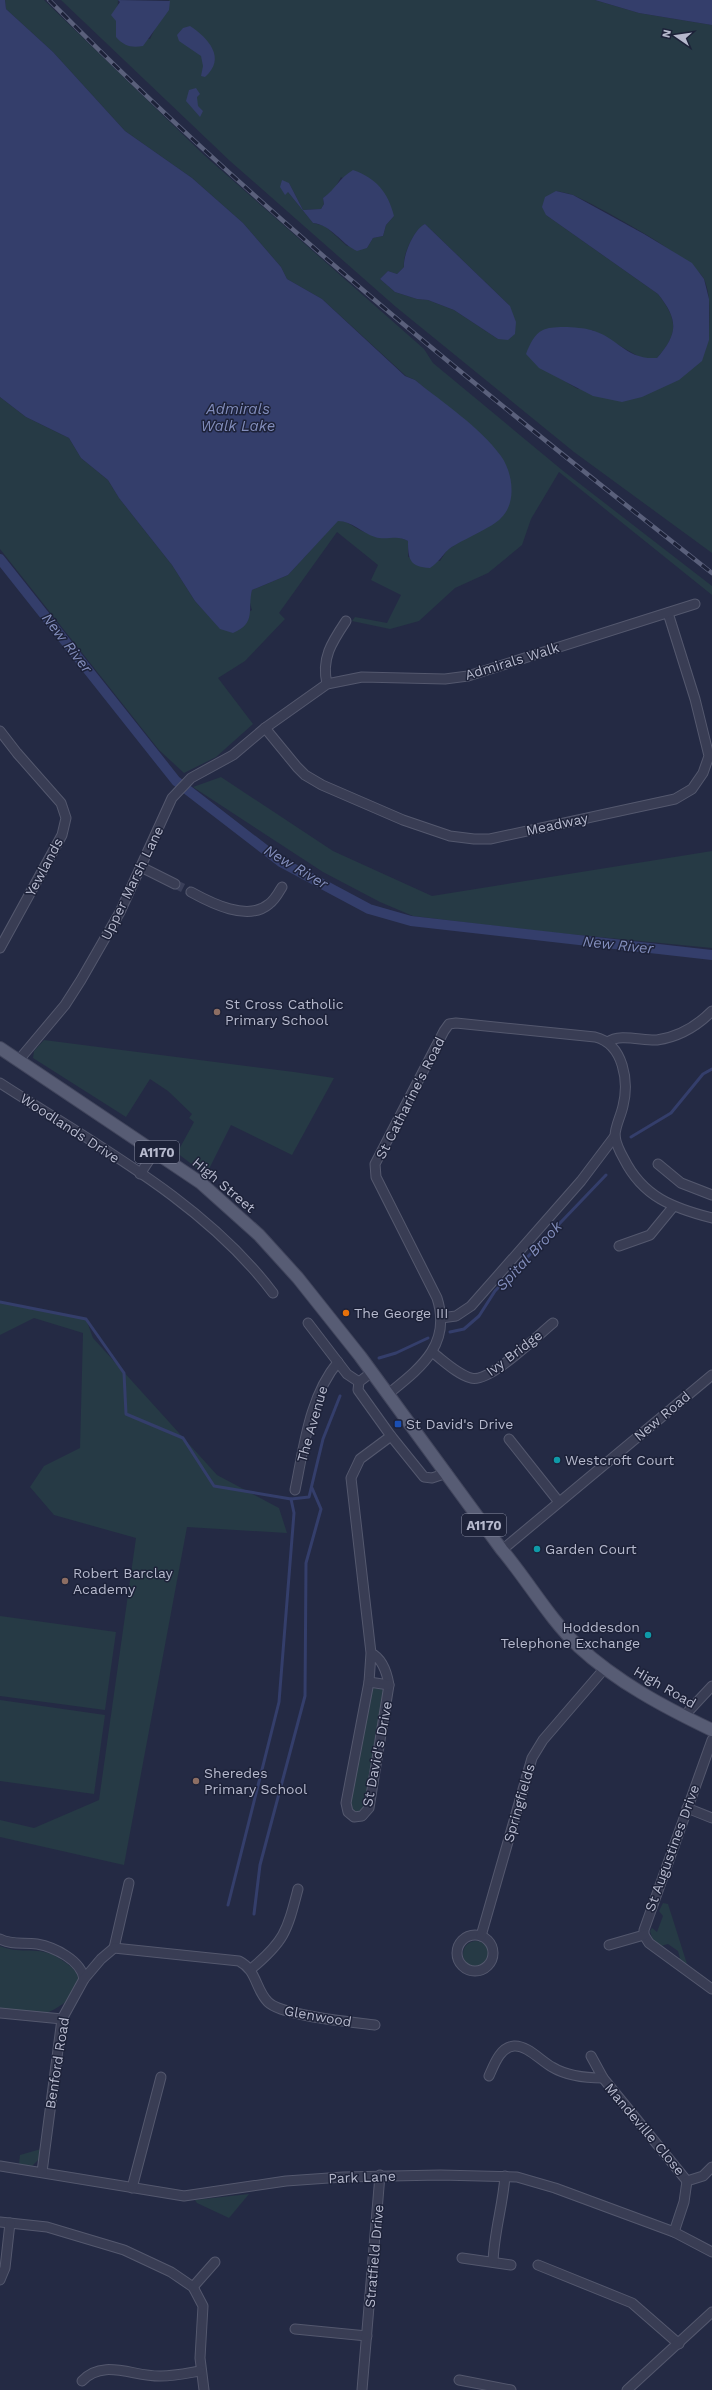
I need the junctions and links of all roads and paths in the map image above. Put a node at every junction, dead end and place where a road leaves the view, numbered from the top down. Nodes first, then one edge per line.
1 (695, 604) dead end
2 (668, 613) junction
3 (346, 621) dead end
4 (327, 684) junction
5 (265, 728) junction
6 (0, 731) edge
7 (141, 867) junction
8 (175, 884) tunnel mouth
9 (282, 887) dead end
10 (191, 892) tunnel mouth
11 (0, 948) edge
12 (712, 1011) edge
13 (608, 1042) junction
14 (0, 1048) edge
15 (18, 1061) junction
16 (0, 1082) edge
17 (615, 1136) junction
18 (155, 1151) junction
19 (658, 1164) dead end
20 (140, 1174) junction
21 (712, 1195) edge
22 (673, 1207) junction
23 (712, 1218) edge
24 (619, 1246) dead end
25 (273, 1293) dead end
26 (441, 1318) junction
27 (553, 1322) dead end
28 (308, 1323) dead end
29 (432, 1352) junction
30 (338, 1362) junction
31 (372, 1372) junction
32 (712, 1375) edge
33 (359, 1382) junction
34 (388, 1394) junction
35 (391, 1436) junction
36 (509, 1439) dead end
37 (447, 1473) junction
38 (295, 1490) dead end
39 (560, 1502) junction
40 (502, 1550) junction
41 (371, 1653) junction
42 (605, 1668) junction
43 (369, 1682) junction
44 (389, 1685) junction
45 (712, 1686) edge
46 (684, 1716) junction
47 (712, 1730) edge
48 (712, 1740) edge
49 (687, 1808) junction
50 (712, 1818) edge
51 (130, 1883) dead end
52 (298, 1890) dead end
53 (644, 1935) junction
54 (481, 1936) dead end
55 (0, 1939) edge
56 (609, 1945) dead end
57 (114, 1948) junction
58 (251, 1970) junction
59 (84, 1979) junction
60 (712, 1989) edge
61 (0, 2013) edge
62 (62, 2019) junction
63 (375, 2026) dead end
64 (591, 2056) dead end
65 (489, 2076) dead end
66 (162, 2077) dead end
67 (602, 2078) junction
68 (0, 2166) edge
69 (712, 2167) edge
70 (42, 2172) junction
71 (380, 2175) junction
72 (505, 2176) junction
73 (687, 2181) junction
74 (132, 2188) junction
75 (0, 2222) edge
76 (10, 2223) junction
77 (674, 2232) junction
78 (712, 2252) edge
79 (462, 2258) dead end
80 (215, 2262) dead end
81 (493, 2262) junction
82 (511, 2265) dead end
83 (538, 2266) dead end
84 (0, 2280) edge
85 (193, 2287) junction
86 (712, 2312) edge
87 (295, 2329) dead end
88 (367, 2336) junction
89 (679, 2344) junction
90 (200, 2371) junction
91 (459, 2380) dead end
92 (82, 2381) dead end
93 (204, 2390) edge
94 (362, 2390) edge
95 (511, 2390) edge
96 (627, 2390) edge

1 - 2 street, Admirals Walk
2 - 4 street, Admirals Walk
2 - 5 street, Meadway
3 - 4 street
4 - 5 street, Admirals Walk
5 - 7 street, Upper Marsh Lane
6 - 11 street, Yewlands
7 - 8 street
7 - 15 street, Upper Marsh Lane
9 - 10 street
12 - 13 street, St Catharine's Road
13 - 17 street
13 - 26 street, St Catharine's Road
14 - 15 main road, High Street / A1170
15 - 18 main road, High Street / A1170
16 - 20 street, Woodlands Drive
17 - 22 street
17 - 26 street
18 - 20 street
18 - 31 main road, High Street / A1170
19 - 21 street
20 - 25 street, Woodlands Drive
22 - 23 street
22 - 24 street
26 - 29 street, St Catharine's Road
27 - 29 street, Ivy Bridge
28 - 30 street
29 - 34 street, St Catharine's Road
30 - 33 street
30 - 38 street, The Avenue
31 - 33 street
31 - 34 main road, A1170
32 - 39 street, New Road
33 - 35 street
34 - 37 main road, A1170
35 - 37 street
35 - 41 street, St David's Drive
36 - 39 street
37 - 40 main road, A1170
39 - 40 street, New Road
40 - 42 main road, A1170
41 - 43 street, St David's Drive
41 - 44 street, St David's Drive
42 - 46 main road, High Road / A1170
42 - 54 street, Springfields
43 - 44 street, St David's Drive
43 - 44 street, St David's Drive
45 - 46 street
46 - 47 main road, High Road / A1170
48 - 49 street, St Augustines Drive
49 - 50 street
49 - 53 street, St Augustines Drive
51 - 57 street
52 - 58 street
53 - 56 street
53 - 60 street
55 - 59 street
57 - 58 street
57 - 59 street, Benford Road
58 - 63 street, Glenwood
59 - 62 street, Benford Road
61 - 62 street
62 - 70 street, Benford Road
64 - 67 street, Mandeville Close
65 - 67 street, Mandeville Close
66 - 74 street
67 - 73 street, Mandeville Close
68 - 70 street, Park Lane
69 - 73 street
70 - 74 street, Park Lane
71 - 72 street, Park Lane
71 - 74 street, Park Lane
71 - 88 street, Stratfield Drive
72 - 77 street, Park Lane
72 - 81 street
73 - 77 street
75 - 76 street
76 - 84 street
76 - 85 street
77 - 78 street, Park Lane
79 - 81 street
80 - 85 street
81 - 82 street
83 - 89 street
85 - 90 street
86 - 89 street
87 - 88 street
88 - 94 street, Stratfield Drive
89 - 96 street
90 - 92 street
90 - 93 street
91 - 95 street

